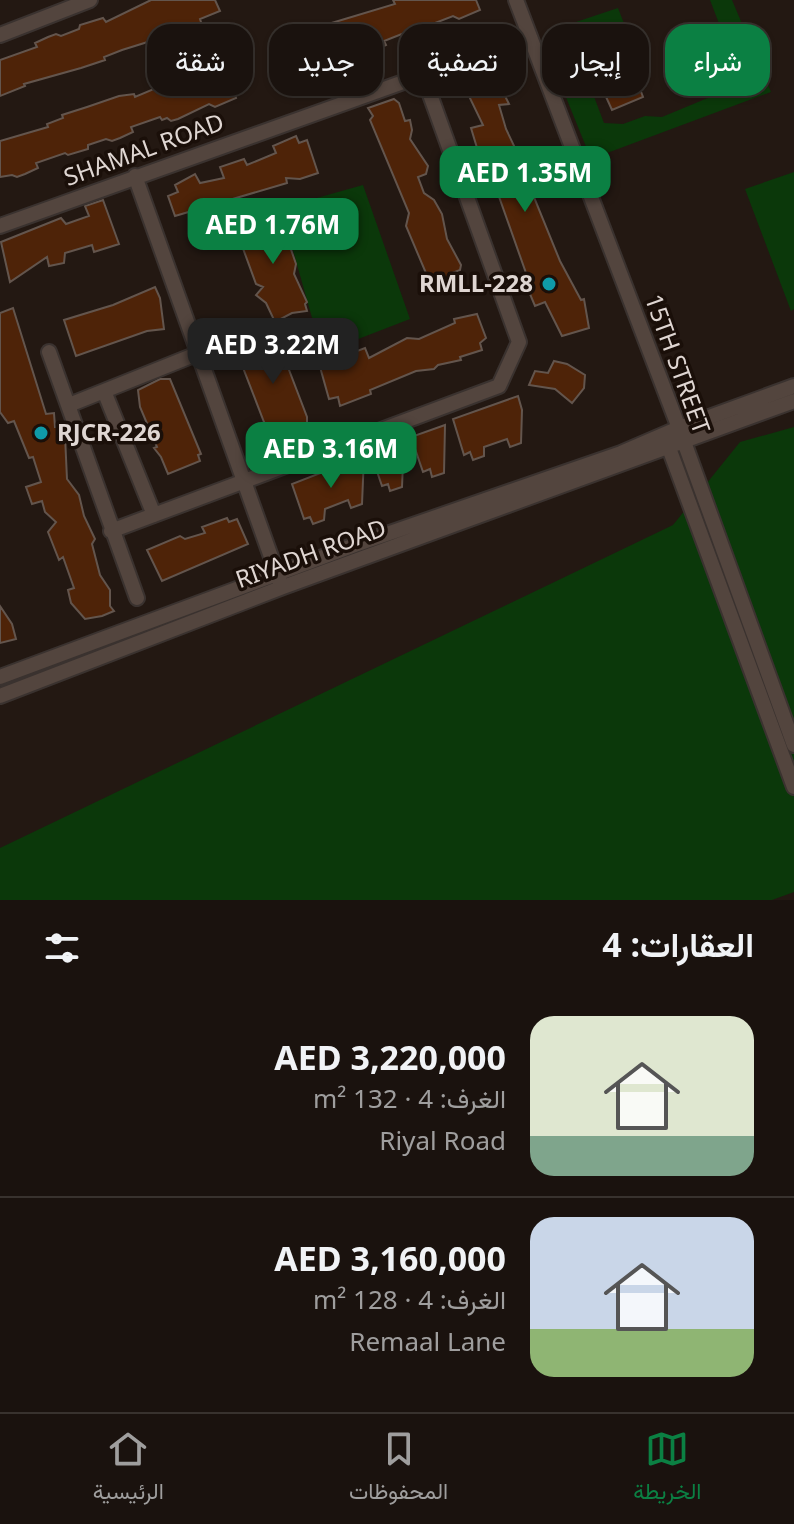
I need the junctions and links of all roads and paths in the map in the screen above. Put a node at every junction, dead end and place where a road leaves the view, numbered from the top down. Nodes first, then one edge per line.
1 (90, 0) edge
2 (516, 0) edge
3 (58, 5) edge
4 (529, 34) junction
5 (0, 35) edge
6 (526, 35) edge
7 (399, 83) edge
8 (431, 96) edge
9 (135, 176) junction
10 (0, 226) edge
11 (49, 352) dead end
12 (199, 353) junction
13 (794, 386) edge
14 (104, 391) junction
15 (794, 401) edge
16 (69, 405) junction
17 (677, 439) junction
18 (243, 482) junction
19 (154, 515) junction
20 (111, 531) junction
21 (280, 581) junction
22 (137, 598) dead end
23 (0, 677) edge
24 (0, 696) edge
25 (794, 745) edge
26 (794, 787) edge

1 - 3 street
2 - 4 street, 15TH STREET
3 - 5 street
4 - 6 street, SHAMAL ROAD
4 - 17 street, 15TH STREET
7 - 9 street, SHAMAL ROAD
8 - 18 street
9 - 10 street, SHAMAL ROAD
9 - 12 street
11 - 16 street
12 - 14 street
12 - 18 street
13 - 17 street
14 - 16 street
14 - 19 street
15 - 17 street
16 - 20 street
17 - 21 street, RIYADH ROAD
17 - 21 street, RIYADH ROAD
17 - 25 street, 15TH STREET
17 - 26 street
18 - 19 street
18 - 21 street
19 - 20 street
20 - 22 street
21 - 23 street, RIYADH ROAD
21 - 24 street, RIYADH ROAD

